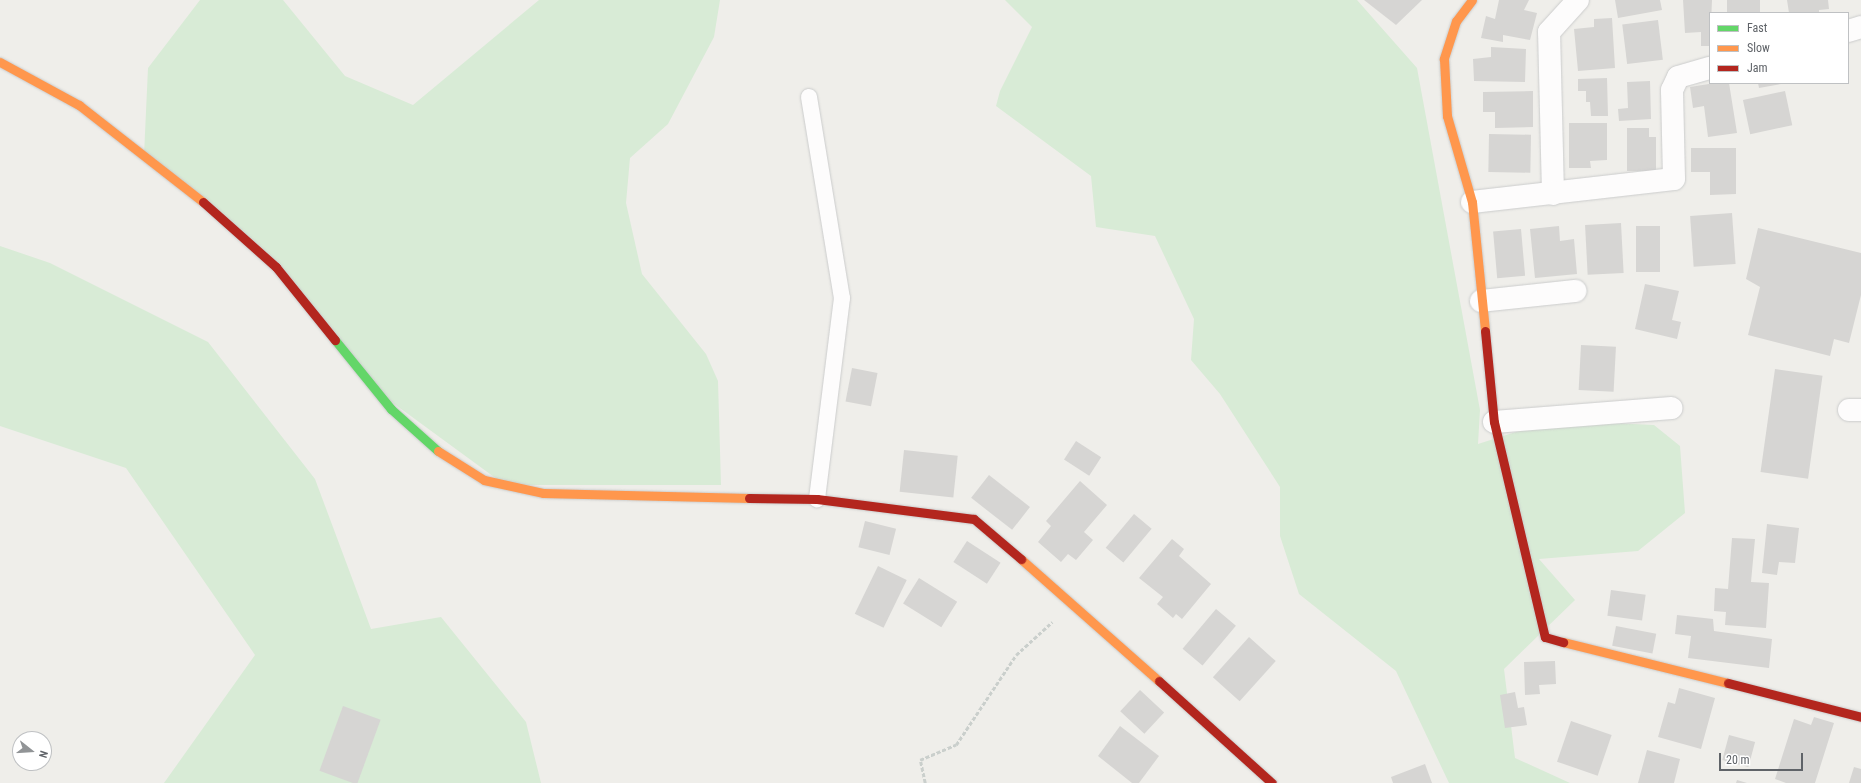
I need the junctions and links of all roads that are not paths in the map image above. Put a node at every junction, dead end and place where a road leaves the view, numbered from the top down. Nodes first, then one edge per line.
1 (1472, 0) edge
2 (1578, 0) edge
3 (1861, 27) edge
4 (1849, 31) edge
5 (0, 62) edge
6 (1709, 68) edge
7 (809, 97) dead end
8 (1553, 194) junction
9 (1472, 202) junction
10 (1575, 291) dead end
11 (1481, 302) junction
12 (1671, 408) dead end
13 (1494, 422) junction
14 (817, 500) junction
15 (1861, 717) edge
16 (1272, 783) edge

1 - 9 street
2 - 8 street
3 - 4 street
5 - 14 street
6 - 8 street
7 - 14 lane
8 - 9 street
9 - 11 street
10 - 11 street
11 - 13 street
12 - 13 street
13 - 15 street
14 - 16 street

